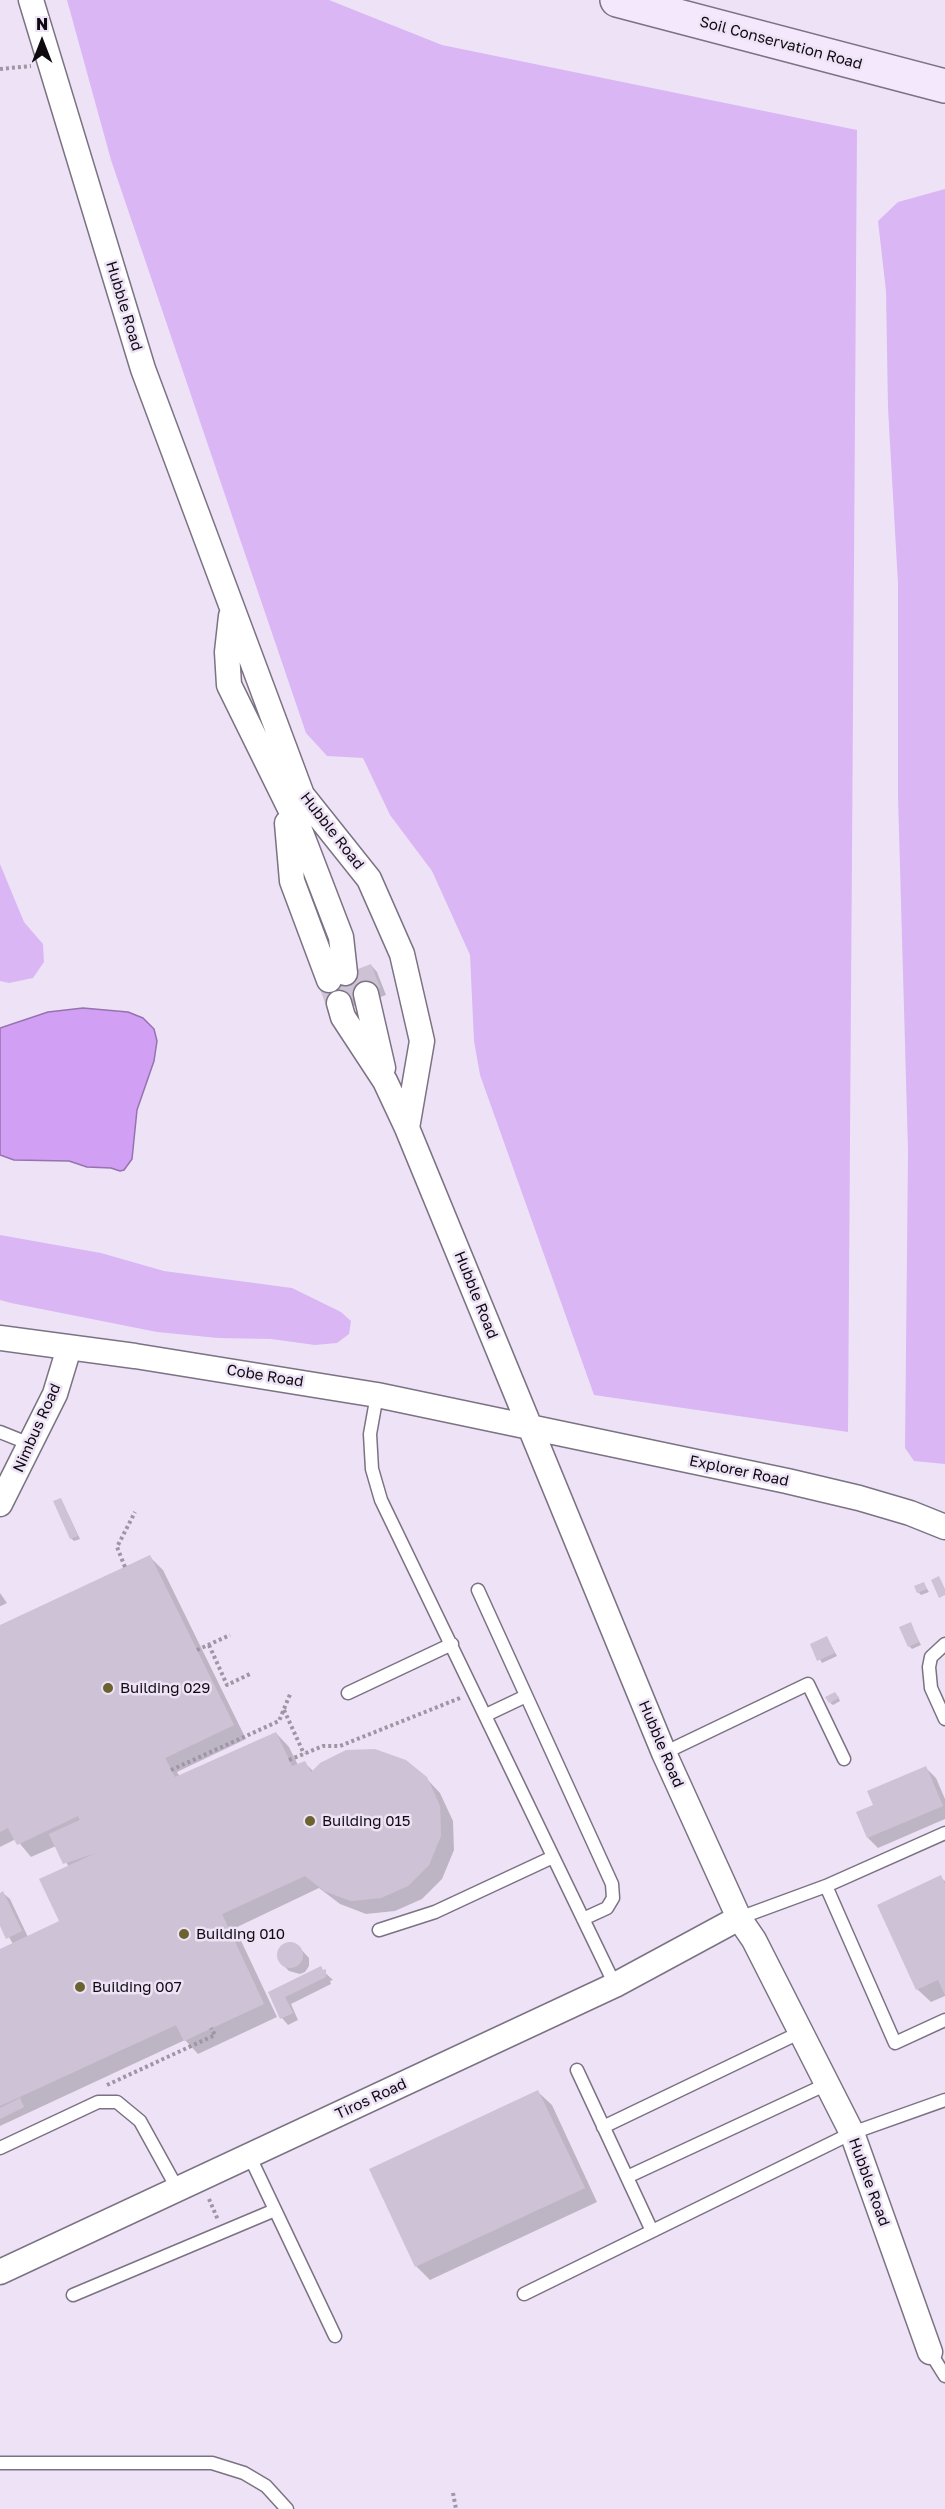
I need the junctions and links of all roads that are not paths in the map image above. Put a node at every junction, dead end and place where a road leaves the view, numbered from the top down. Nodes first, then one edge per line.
1 (31, 0) edge
2 (617, 0) edge
3 (945, 86) edge
4 (231, 607) junction
5 (283, 796) junction
6 (385, 1081) junction
7 (406, 1128) junction
8 (0, 1338) edge
9 (69, 1348) junction
10 (377, 1395) junction
11 (529, 1427) junction
12 (0, 1432) edge
13 (30, 1444) junction
14 (0, 1504) edge
15 (945, 1527) edge
16 (478, 1590) dead end
17 (452, 1644) junction
18 (945, 1644) edge
19 (348, 1693) dead end
20 (526, 1696) junction
21 (486, 1716) junction
22 (945, 1719) edge
23 (664, 1753) junction
24 (844, 1759) dead end
25 (945, 1833) edge
26 (553, 1857) junction
27 (826, 1886) junction
28 (739, 1918) junction
29 (583, 1919) junction
30 (379, 1930) dead end
31 (615, 1985) junction
32 (945, 2020) edge
33 (801, 2032) junction
34 (577, 2070) dead end
35 (827, 2084) junction
36 (945, 2100) edge
37 (603, 2127) junction
38 (852, 2133) junction
39 (0, 2148) edge
40 (249, 2155) junction
41 (627, 2177) junction
42 (177, 2188) junction
43 (275, 2210) junction
44 (652, 2231) junction
45 (0, 2272) edge
46 (524, 2294) dead end
47 (73, 2295) dead end
48 (335, 2336) dead end
49 (930, 2352) joint
50 (945, 2376) edge
51 (0, 2463) edge
52 (287, 2509) edge

1 - 4 street, Hubble Road
2 - 3 main road, Soil Conservation Road
4 - 5 street, Hubble Road
4 - 7 street, Hubble Road
5 - 5 street, Hubble Road
6 - 6 street, Hubble Road
6 - 7 street, Hubble Road
7 - 11 street, Hubble Road
8 - 9 street, Cobe Road
9 - 10 street, Cobe Road
9 - 13 street, Nimbus Road
10 - 11 street, Cobe Road
10 - 17 lane
11 - 15 street, Explorer Road
11 - 23 street, Hubble Road
12 - 13 lane
13 - 14 street, Nimbus Road
16 - 20 lane
17 - 19 lane
17 - 21 lane
18 - 22 lane
20 - 21 lane
20 - 29 lane
21 - 26 lane
23 - 24 lane
23 - 28 street, Hubble Road
25 - 27 lane
26 - 29 lane
26 - 30 lane
27 - 28 lane
27 - 32 lane
28 - 31 street, Tiros Road
28 - 33 street, Hubble Road
29 - 31 lane
31 - 40 street, Tiros Road
33 - 35 street, Hubble Road
33 - 37 lane
34 - 37 lane
35 - 38 street, Hubble Road
35 - 41 lane
36 - 38 lane
37 - 41 lane
38 - 44 lane
38 - 49 street, Hubble Road
39 - 42 lane
40 - 42 street, Tiros Road
40 - 43 lane
41 - 44 lane
42 - 45 street, Tiros Road
43 - 47 lane
43 - 48 lane
44 - 46 lane
49 - 50 lane
51 - 52 lane

